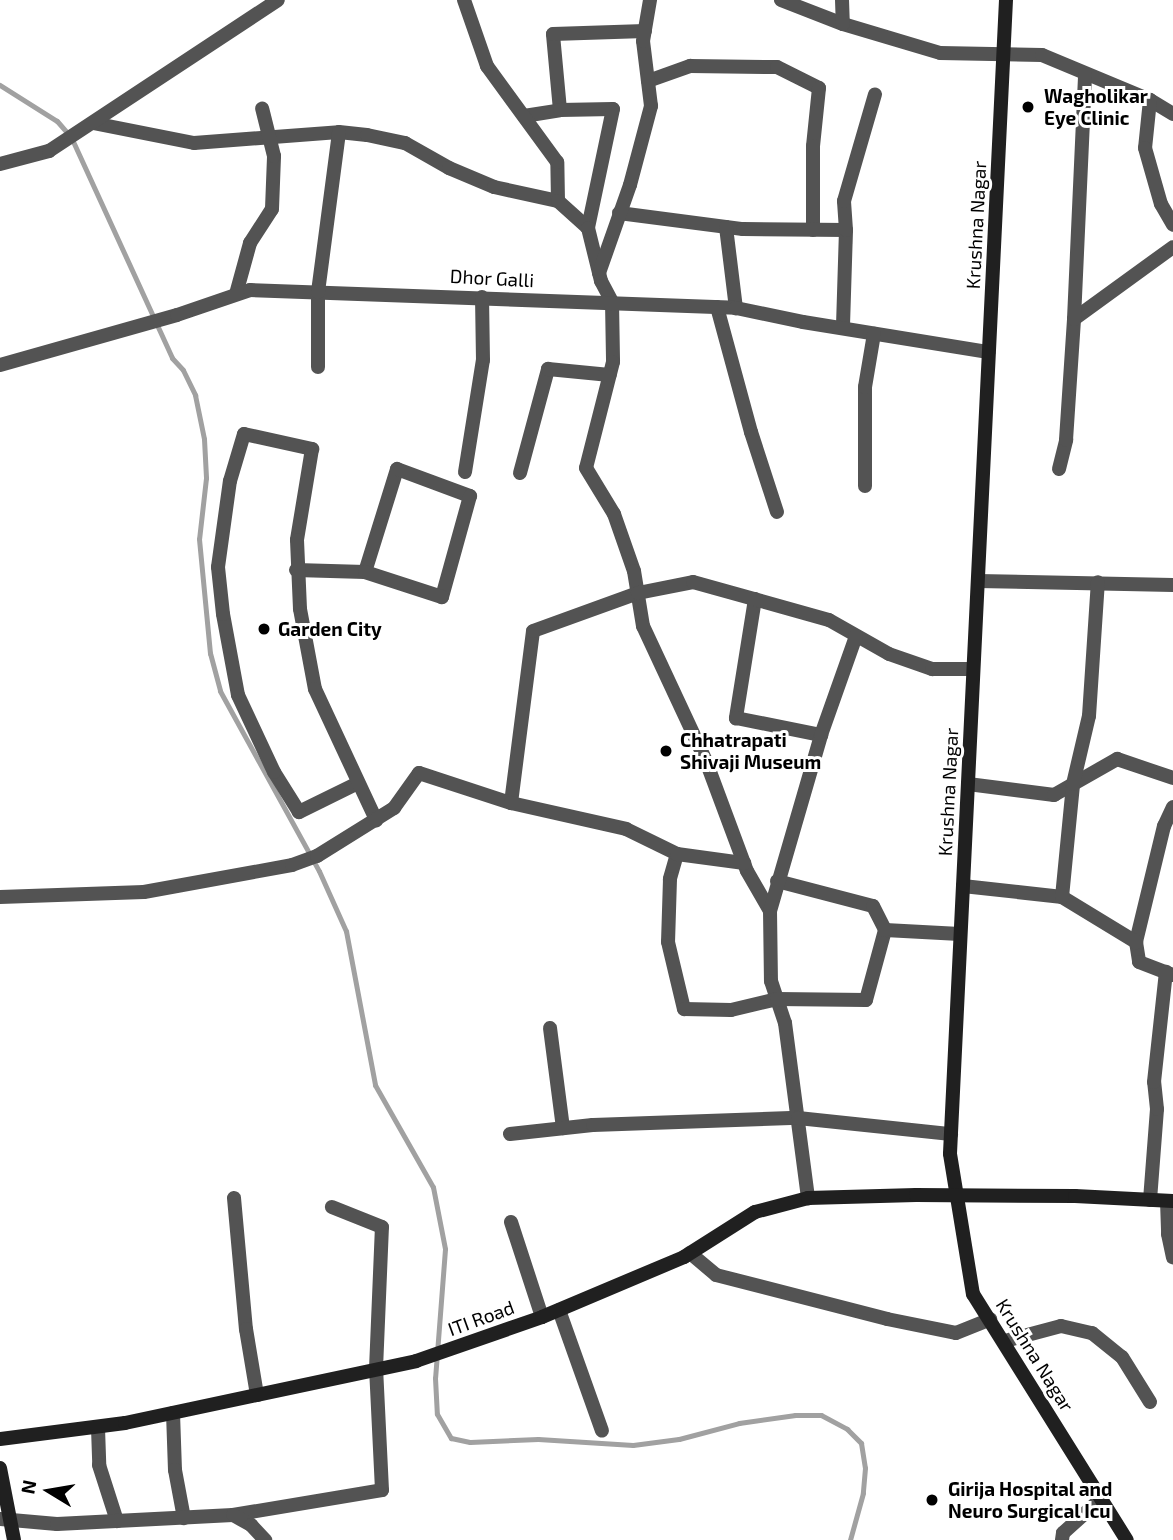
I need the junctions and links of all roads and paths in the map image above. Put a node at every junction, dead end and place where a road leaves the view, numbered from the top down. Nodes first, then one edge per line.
1 (278, 0) edge
2 (464, 0) edge
3 (650, 0) edge
4 (781, 0) edge
5 (842, 0) edge
6 (1006, 0) edge
7 (843, 24) junction
8 (645, 31) junction
9 (1003, 54) junction
10 (1085, 75) junction
11 (648, 80) junction
12 (875, 94) dead end
13 (1150, 100) junction
14 (262, 108) dead end
15 (560, 110) junction
16 (1173, 114) edge
17 (524, 116) junction
18 (93, 123) junction
19 (339, 132) junction
20 (270, 138) junction
21 (0, 164) edge
22 (558, 201) junction
23 (619, 213) junction
24 (1173, 226) edge
25 (726, 227) junction
26 (589, 228) junction
27 (813, 230) junction
28 (846, 230) junction
29 (1173, 247) edge
30 (1166, 259) edge
31 (599, 273) junction
32 (318, 292) junction
33 (236, 294) junction
34 (482, 297) junction
35 (612, 302) junction
36 (717, 307) junction
37 (736, 307) junction
38 (1074, 320) junction
39 (843, 328) junction
40 (874, 334) junction
41 (989, 352) junction
42 (0, 365) edge
43 (318, 367) dead end
44 (610, 374) junction
45 (1059, 468) dead end
46 (465, 472) dead end
47 (520, 473) dead end
48 (865, 486) dead end
49 (777, 512) dead end
50 (296, 570) junction
51 (365, 572) junction
52 (978, 581) junction
53 (1098, 582) junction
54 (1173, 585) edge
55 (638, 593) junction
56 (755, 599) junction
57 (856, 636) junction
58 (973, 669) junction
59 (821, 735) junction
60 (1173, 778) edge
61 (358, 783) junction
62 (968, 784) junction
63 (1073, 784) junction
64 (511, 803) junction
65 (1173, 807) edge
66 (376, 820) junction
67 (1169, 829) edge
68 (677, 854) junction
69 (744, 863) junction
70 (777, 881) junction
71 (963, 886) junction
72 (0, 897) edge
73 (1062, 897) junction
74 (770, 911) junction
75 (884, 930) junction
76 (960, 934) junction
77 (1136, 942) junction
78 (1170, 974) edge
79 (777, 999) junction
80 (550, 1028) dead end
81 (1173, 1106) edge
82 (1157, 1109) junction
83 (798, 1118) junction
84 (563, 1128) junction
85 (510, 1134) dead end
86 (951, 1134) junction
87 (956, 1195) junction
88 (234, 1198) dead end
89 (808, 1198) junction
90 (1150, 1200) junction
91 (1170, 1201) edge
92 (332, 1207) dead end
93 (511, 1222) dead end
94 (690, 1253) junction
95 (1173, 1257) edge
96 (559, 1310) junction
97 (542, 1317) junction
98 (990, 1319) junction
99 (1004, 1341) junction
100 (376, 1369) junction
101 (257, 1395) junction
102 (1150, 1402) dead end
103 (173, 1413) junction
104 (98, 1428) junction
105 (602, 1431) dead end
106 (0, 1439) edge
107 (0, 1468) edge
108 (1102, 1498) junction
109 (233, 1516) junction
110 (184, 1518) junction
111 (6, 1520) edge
112 (117, 1521) junction
113 (1059, 1538) edge
114 (14, 1540) edge
115 (265, 1540) edge
116 (1127, 1540) edge

1 - 18 street
2 - 17 street
3 - 8 street
4 - 7 street
5 - 7 street
6 - 9 main road, Krushna Nagar
7 - 9 street
8 - 11 street
8 - 15 street
9 - 10 street
9 - 41 main road, Krushna Nagar
10 - 13 street
10 - 38 street
11 - 23 street
11 - 27 street
12 - 28 street
13 - 16 street
13 - 24 street
14 - 20 street
15 - 17 street
15 - 26 street
17 - 22 street
18 - 20 street
18 - 21 street
19 - 20 street
19 - 22 street
19 - 32 street
20 - 33 street
22 - 26 street
23 - 25 street
23 - 31 street
25 - 27 street
25 - 37 street
26 - 31 street
27 - 28 street
28 - 39 street
29 - 30 street
30 - 38 street
31 - 35 street
32 - 33 street, Dhor Galli
32 - 34 street, Dhor Galli
32 - 43 street
33 - 42 street, Dhor Galli
34 - 35 street, Dhor Galli
34 - 46 street
35 - 36 street, Dhor Galli
35 - 44 street
36 - 37 street, Dhor Galli
36 - 49 street
37 - 39 street, Dhor Galli
38 - 45 street
39 - 40 street, Dhor Galli
40 - 41 street, Dhor Galli
40 - 48 street
41 - 52 main road, Krushna Nagar
44 - 47 street
44 - 55 street
50 - 51 street
50 - 61 street
50 - 61 street
51 - 51 street
52 - 53 street
52 - 58 main road, Krushna Nagar
53 - 54 street
53 - 63 street
55 - 56 street
55 - 64 street
55 - 69 street
56 - 57 street
56 - 59 street
57 - 58 street
57 - 59 street
58 - 62 main road, Krushna Nagar
59 - 70 street
60 - 63 street
61 - 66 street
62 - 63 street
62 - 71 main road, Krushna Nagar
63 - 73 street
64 - 66 street
64 - 68 street
65 - 67 street
66 - 72 street
67 - 77 street
68 - 69 street
68 - 79 street
69 - 74 street
70 - 74 street
70 - 75 street
71 - 73 street
71 - 76 main road, Krushna Nagar
73 - 77 street
74 - 79 street
75 - 76 street
75 - 79 street
76 - 86 main road, Krushna Nagar
77 - 78 street
78 - 82 street
79 - 83 street
80 - 84 street
81 - 82 street
82 - 90 street
83 - 84 street
83 - 86 street
83 - 89 street
84 - 85 street
86 - 87 main road, Krushna Nagar
87 - 89 main road, ITI Road
87 - 90 main road, ITI Road
87 - 98 main road, Krushna Nagar
88 - 101 street
89 - 94 main road, ITI Road
90 - 91 main road, ITI Road
91 - 95 street
92 - 100 street
93 - 97 street
94 - 96 main road, ITI Road
94 - 98 street
96 - 97 main road, ITI Road
96 - 105 street
97 - 100 main road, ITI Road
98 - 99 main road, Krushna Nagar
99 - 102 street
99 - 108 main road, Krushna Nagar
100 - 101 main road, ITI Road
100 - 109 street
101 - 103 main road, ITI Road
103 - 104 main road, ITI Road
103 - 110 street
104 - 106 main road, ITI Road
104 - 112 street
107 - 111 main road
108 - 113 street
108 - 116 main road, Krushna Nagar
109 - 110 street
109 - 115 street
110 - 112 street
111 - 112 street
111 - 114 main road

